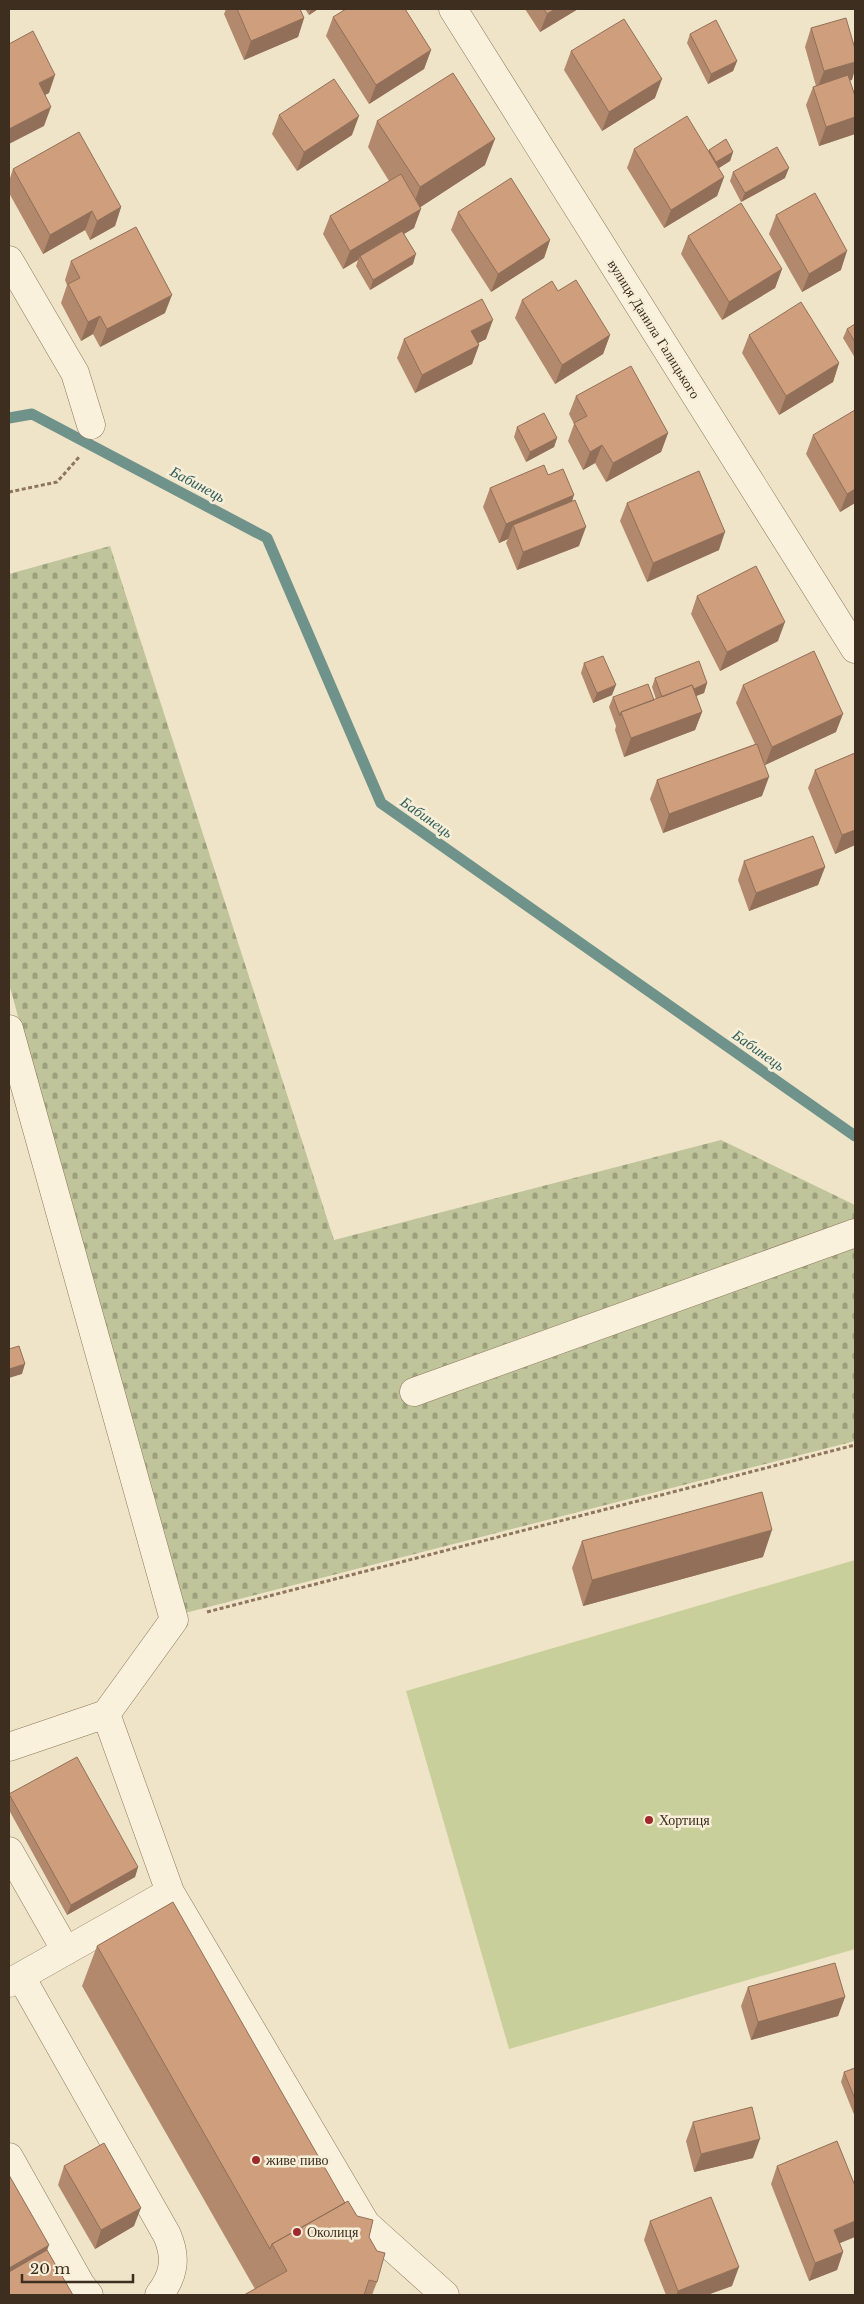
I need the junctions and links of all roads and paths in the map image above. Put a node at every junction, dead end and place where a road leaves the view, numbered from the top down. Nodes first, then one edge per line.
1 (453, 9) edge
2 (9, 260) edge
3 (91, 425) dead end
4 (81, 454) dead end
5 (9, 492) edge
6 (855, 649) edge
7 (9, 1029) edge
8 (855, 1233) edge
9 (414, 1392) dead end
10 (855, 1445) edge
11 (174, 1620) junction
12 (106, 1714) junction
13 (9, 1747) edge
14 (9, 1851) edge
15 (170, 1892) junction
16 (66, 1951) junction
17 (15, 1980) edge
18 (9, 2157) edge
19 (78, 2292) edge
20 (159, 2295) edge
21 (445, 2295) edge

1 - 6 street, вулиця Данила Галицького
2 - 3 street
4 - 5 path
7 - 11 street
8 - 9 street
10 - 11 path
11 - 12 street
12 - 13 street
12 - 15 street
14 - 16 street
15 - 16 street
15 - 21 street
16 - 17 street
17 - 20 street
18 - 19 street

